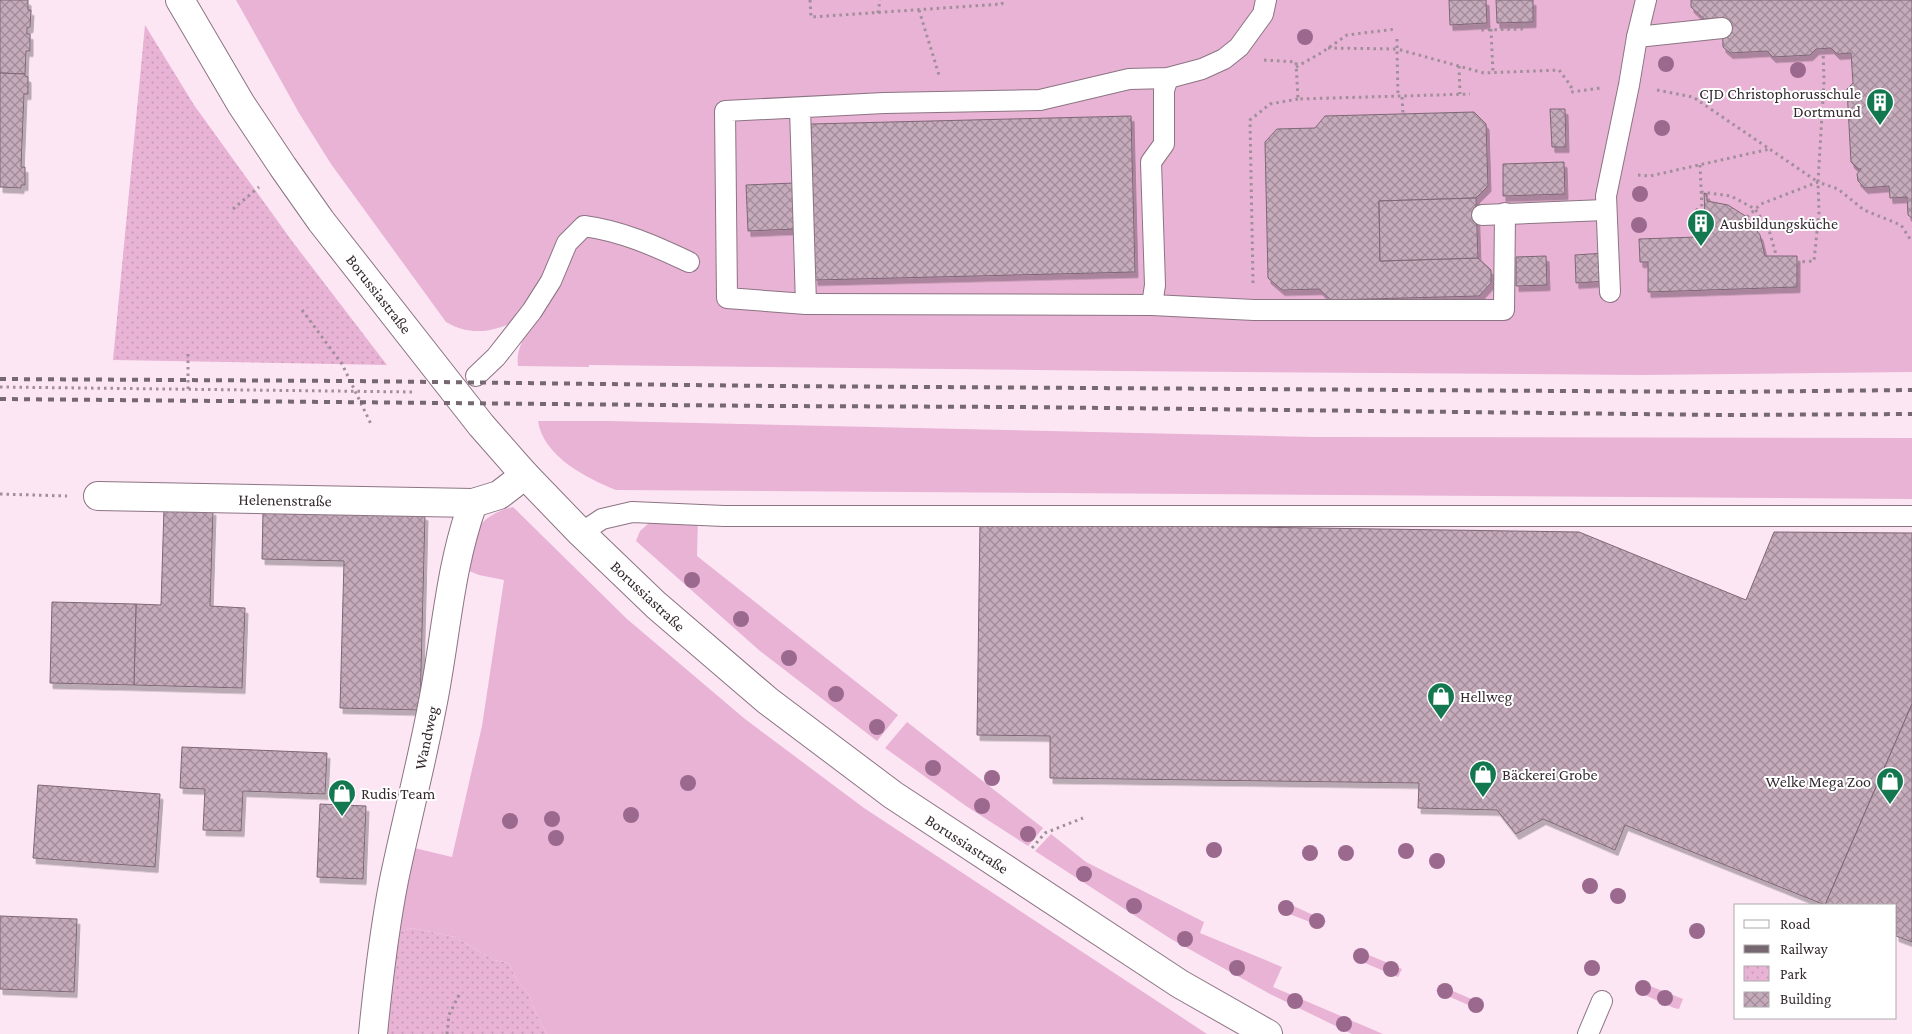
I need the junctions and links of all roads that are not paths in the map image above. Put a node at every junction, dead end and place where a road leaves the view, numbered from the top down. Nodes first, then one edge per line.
1 (180, 0) edge
2 (1266, 0) edge
3 (1646, 0) edge
4 (1722, 28) dead end
5 (1637, 37) junction
6 (1168, 78) junction
7 (800, 108) junction
8 (1605, 210) junction
9 (1505, 213) junction
10 (1482, 215) dead end
11 (689, 262) dead end
12 (1610, 292) dead end
13 (806, 304) junction
14 (1152, 305) junction
15 (476, 376) dead end
16 (525, 475) junction
17 (98, 496) road end
18 (473, 503) junction
19 (1912, 516) edge
20 (582, 534) junction
21 (1602, 1001) dead end
22 (373, 1034) edge
23 (1268, 1034) edge
24 (1588, 1034) edge

1 - 16 main road, Borussiastraße
2 - 6 lane
3 - 5 lane
4 - 5 lane
5 - 8 lane
6 - 7 lane
6 - 14 lane
7 - 13 lane
7 - 13 lane
8 - 9 lane
8 - 12 lane
9 - 10 lane
9 - 14 lane
11 - 15 lane
13 - 14 lane
16 - 18 main road
16 - 20 main road, Borussiastraße
17 - 18 main road, Helenenstraße
18 - 22 main road, Wandweg
19 - 20 lane
20 - 23 main road, Borussiastraße
21 - 24 lane

